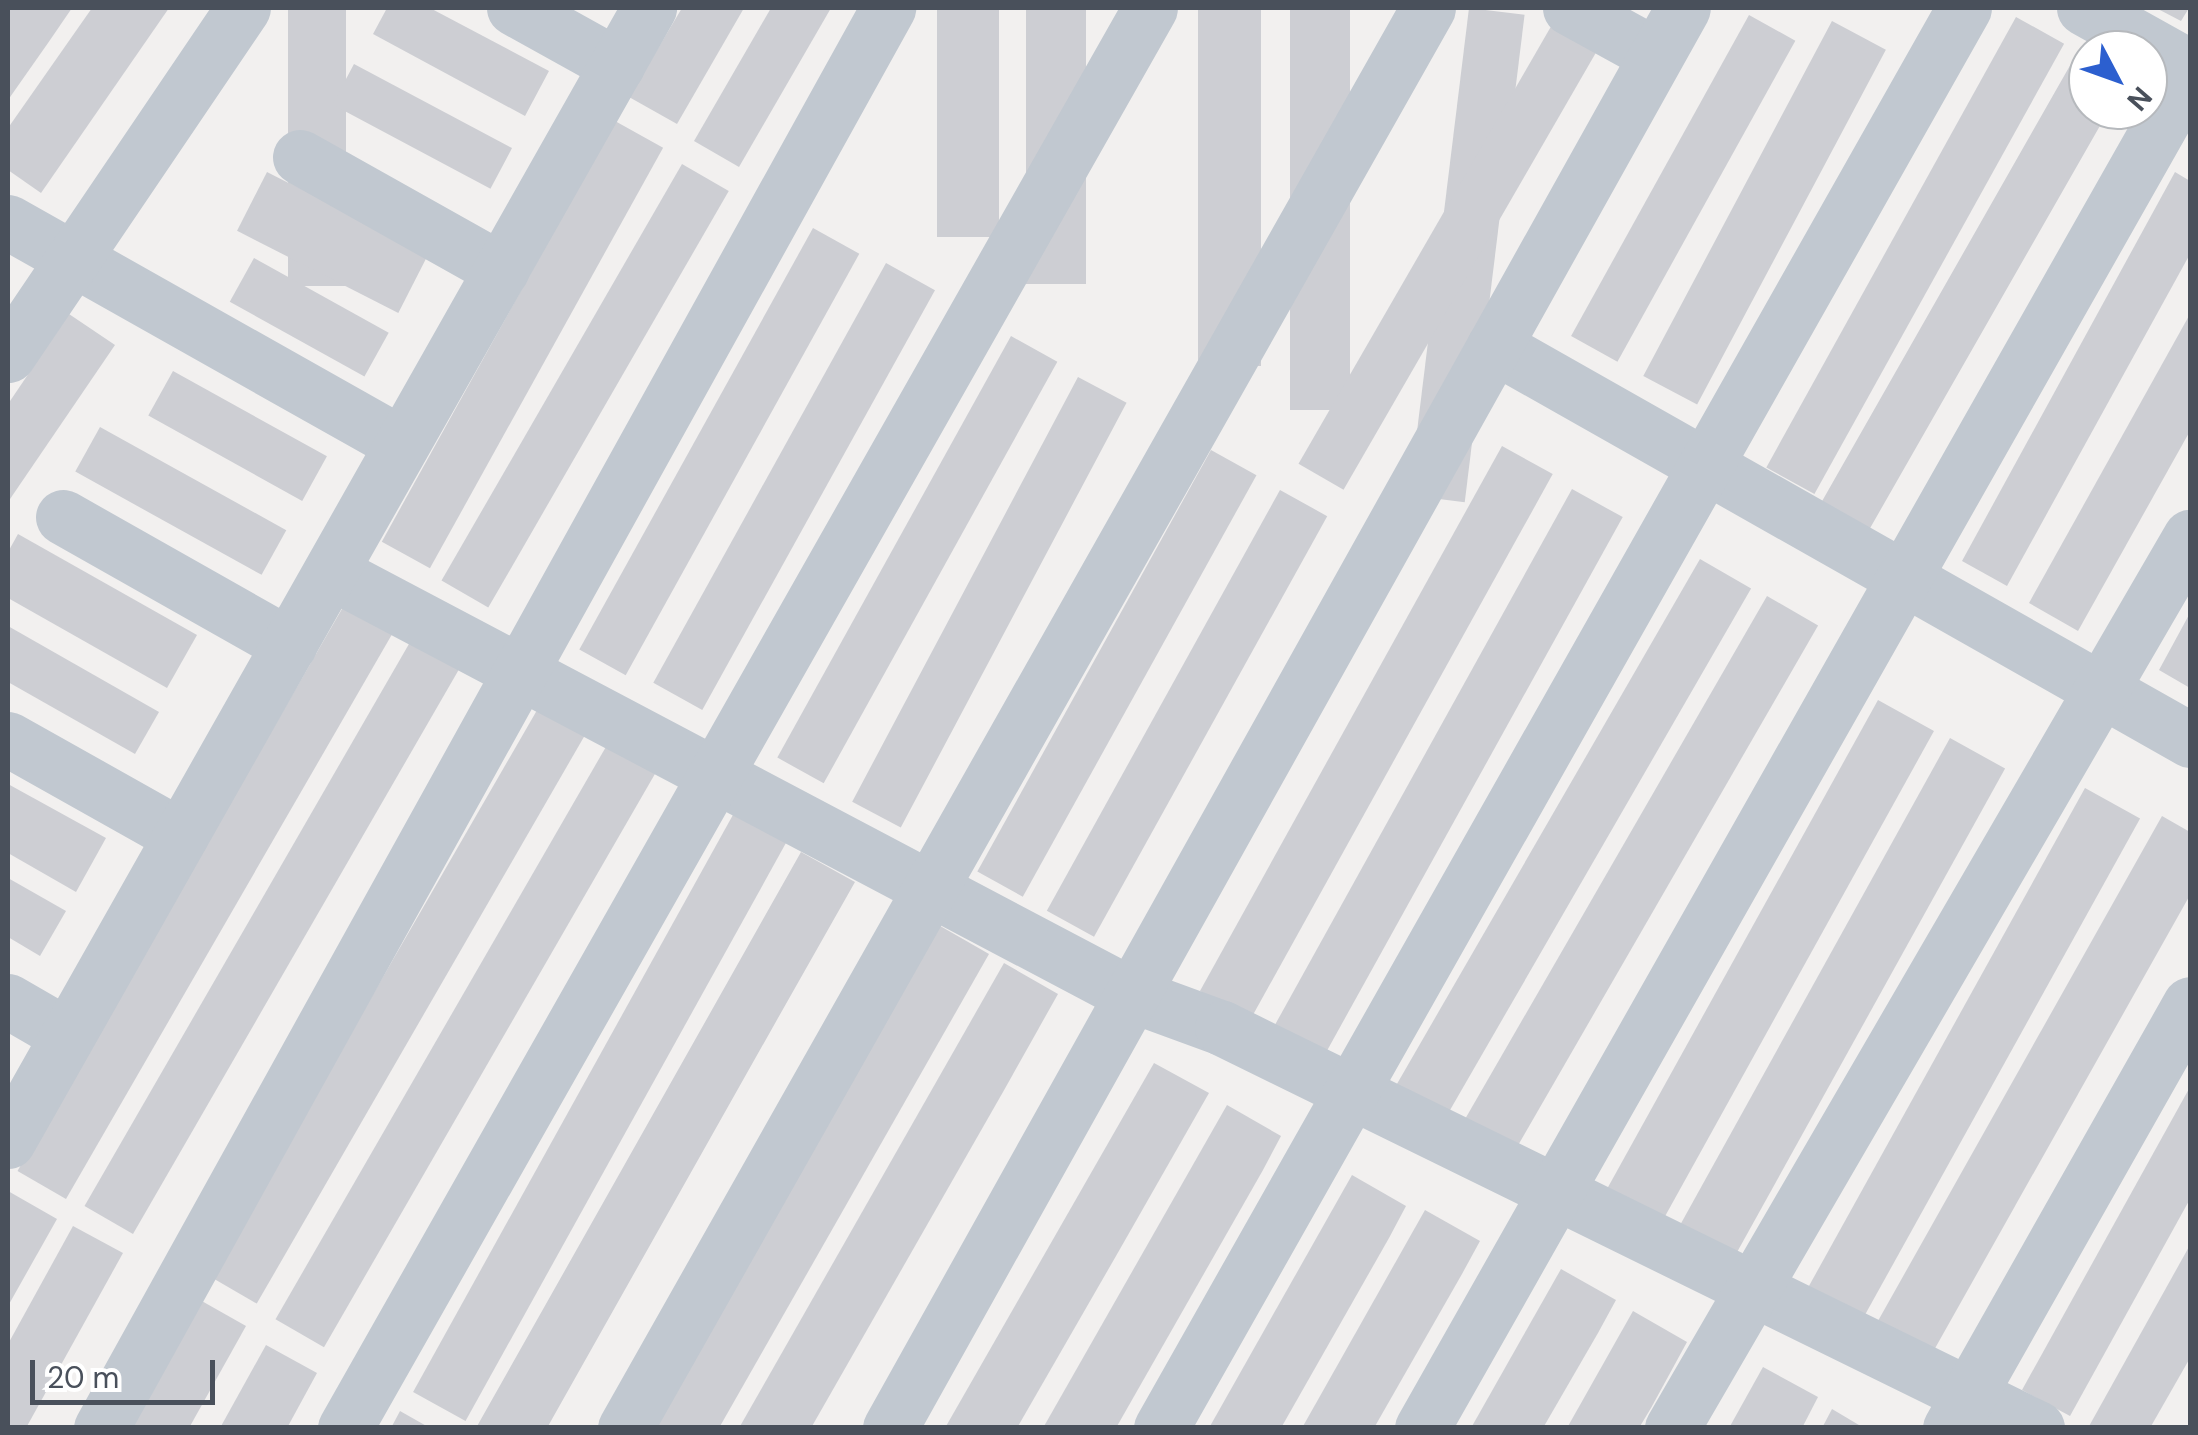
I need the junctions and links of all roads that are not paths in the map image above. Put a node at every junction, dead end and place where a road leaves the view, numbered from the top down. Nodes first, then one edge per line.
1 (243, 8) edge
2 (514, 8) edge
3 (649, 8) edge
4 (888, 8) edge
5 (1150, 8) edge
6 (1428, 8) edge
7 (1570, 8) edge
8 (1683, 8) edge
9 (1964, 8) edge
10 (2084, 8) edge
11 (1656, 55) junction
12 (616, 65) junction
13 (2190, 70) edge
14 (300, 157) dead end
15 (8, 222) edge
16 (74, 259) junction
17 (501, 270) junction
18 (1494, 346) junction
19 (8, 355) edge
20 (402, 444) junction
21 (1707, 466) junction
22 (62, 517) dead end
23 (2190, 537) edge
24 (330, 572) junction
25 (1904, 578) junction
26 (289, 645) junction
27 (517, 670) junction
28 (2105, 692) junction
29 (8, 739) edge
30 (2190, 740) edge
31 (715, 775) junction
32 (180, 836) junction
33 (934, 890) junction
34 (1132, 995) junction
35 (8, 1002) edge
36 (2190, 1004) edge
37 (68, 1035) junction
38 (1351, 1092) junction
39 (8, 1141) edge
40 (1556, 1192) junction
41 (1750, 1288) junction
42 (1959, 1411) edge
43 (101, 1428) edge
44 (345, 1428) edge
45 (625, 1428) edge
46 (890, 1428) edge
47 (1161, 1428) edge
48 (1422, 1428) edge
49 (1672, 1428) edge
50 (2036, 1428) edge

1 - 16 street
2 - 12 street
3 - 12 street
4 - 27 street
5 - 31 street
6 - 33 street
7 - 11 street
8 - 11 street
9 - 21 street
10 - 13 street
11 - 18 street
12 - 17 street
13 - 25 street
14 - 17 street
15 - 16 street
16 - 19 street
16 - 20 street
17 - 20 street
18 - 21 street
18 - 34 street
20 - 24 street
21 - 25 street
21 - 38 street
22 - 26 street
23 - 28 street
24 - 26 street
24 - 27 street
25 - 28 street
25 - 40 street
26 - 32 street
27 - 31 street
27 - 43 street
28 - 30 street
28 - 41 street
29 - 32 street
31 - 33 street
31 - 44 street
32 - 37 street
33 - 34 street
33 - 45 street
34 - 38 street
34 - 46 street
35 - 37 street
36 - 42 street
37 - 39 street
38 - 40 street
38 - 47 street
40 - 41 street
40 - 48 street
41 - 42 street
41 - 49 street
42 - 50 street

